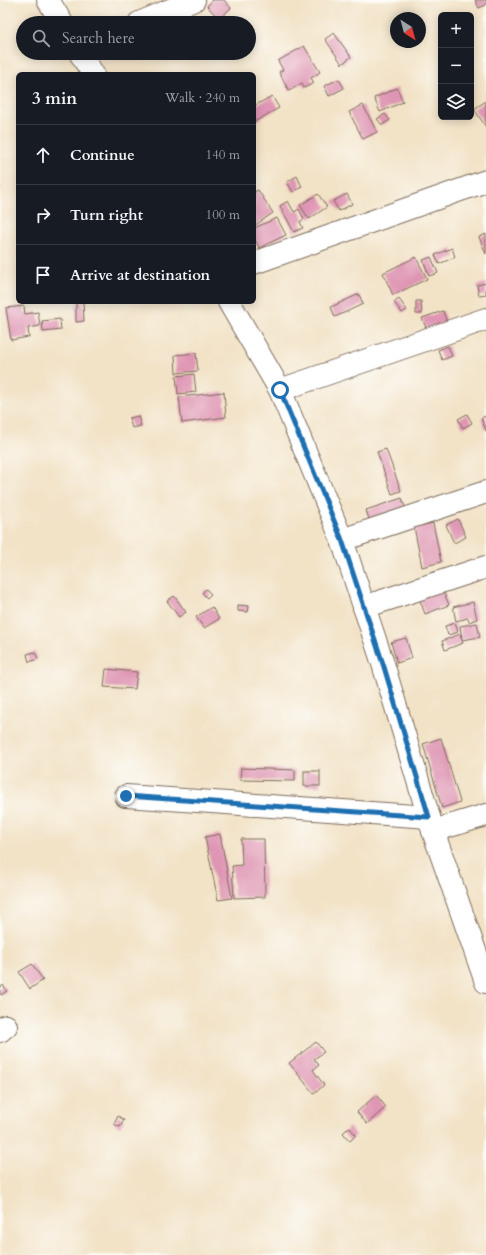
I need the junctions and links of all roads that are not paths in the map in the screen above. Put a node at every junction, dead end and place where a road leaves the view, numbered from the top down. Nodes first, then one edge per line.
1 (48, 0) edge
2 (194, 0) edge
3 (58, 16) edge
4 (156, 16) edge
5 (84, 60) edge
6 (92, 72) edge
7 (486, 181) edge
8 (256, 262) edge
9 (230, 304) edge
10 (486, 319) edge
11 (280, 390) junction
12 (486, 492) edge
13 (342, 540) junction
14 (486, 567) edge
15 (364, 607) junction
16 (126, 796) dead end
17 (486, 815) edge
18 (431, 824) junction
19 (486, 982) edge

1 - 3 street
2 - 4 street
5 - 6 street
7 - 8 street
9 - 11 street
10 - 11 street
11 - 13 street
12 - 13 street
13 - 15 street
14 - 15 street
15 - 18 street
16 - 18 street
17 - 18 street
18 - 19 street

